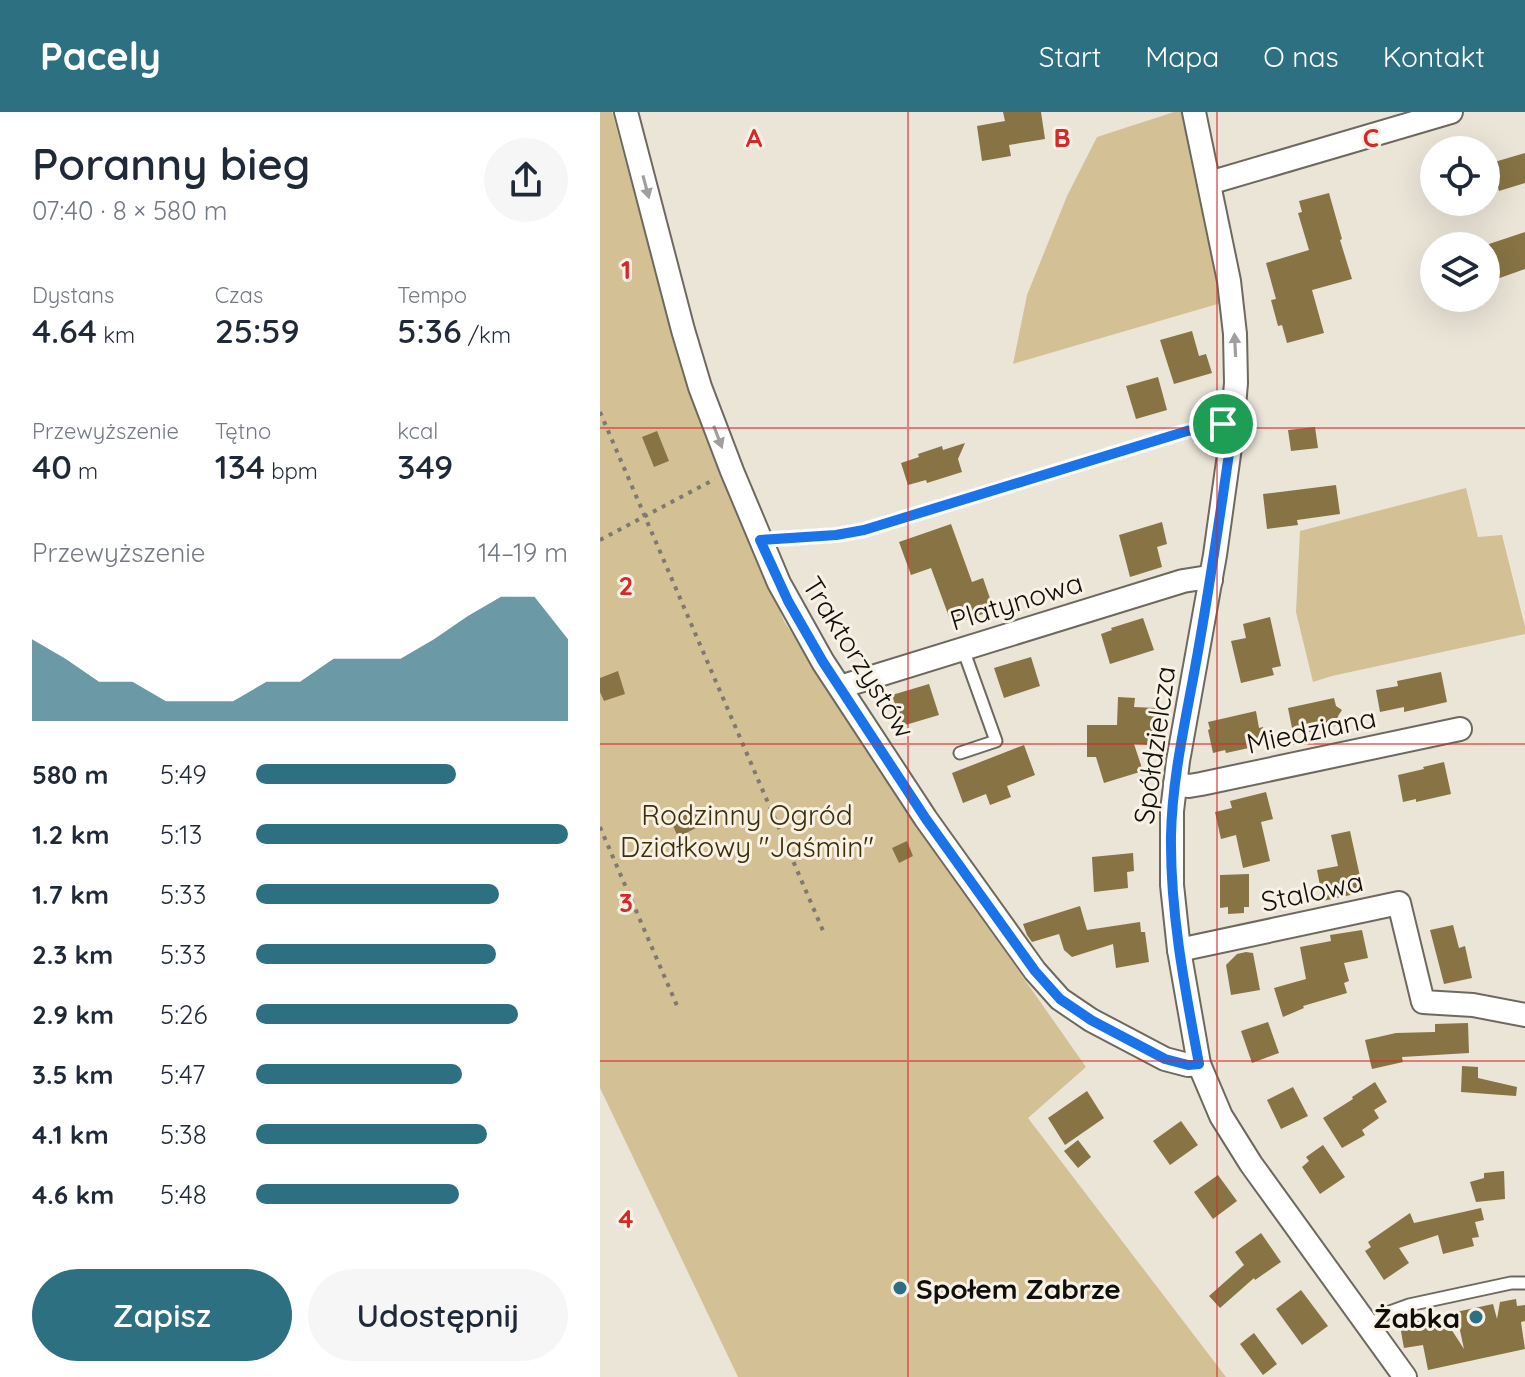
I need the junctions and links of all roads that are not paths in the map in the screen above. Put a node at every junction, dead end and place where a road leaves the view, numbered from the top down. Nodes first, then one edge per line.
1 (626, 112) edge
2 (1194, 112) edge
3 (1451, 112) edge
4 (1209, 183) junction
5 (1233, 424) junction
6 (760, 540) junction
7 (1211, 580) junction
8 (963, 649) junction
9 (840, 687) junction
10 (1460, 729) dead end
11 (960, 753) dead end
12 (1175, 784) junction
13 (1179, 950) junction
14 (1525, 1015) edge
15 (1199, 1064) junction
16 (1525, 1283) edge
17 (1368, 1327) junction
18 (1405, 1377) edge

1 -> 6 street, Traktorzystów
2 - 4 street, Spółdzielcza
3 - 4 street
5 -> 4 street, Spółdzielcza
5 - 6 lane
5 - 7 street, Spółdzielcza
6 - 9 street, Traktorzystów
7 - 8 street, Platynowa
7 - 12 street, Spółdzielcza
8 - 9 street, Platynowa
8 - 11 lane
9 - 15 street, Traktorzystów
10 - 12 street, Miedziana
12 - 13 street, Spółdzielcza
13 - 14 street, Stalowa
13 - 15 street, Spółdzielcza
15 - 17 street, Spółdzielcza
16 - 17 lane
17 - 18 street, Spółdzielcza

